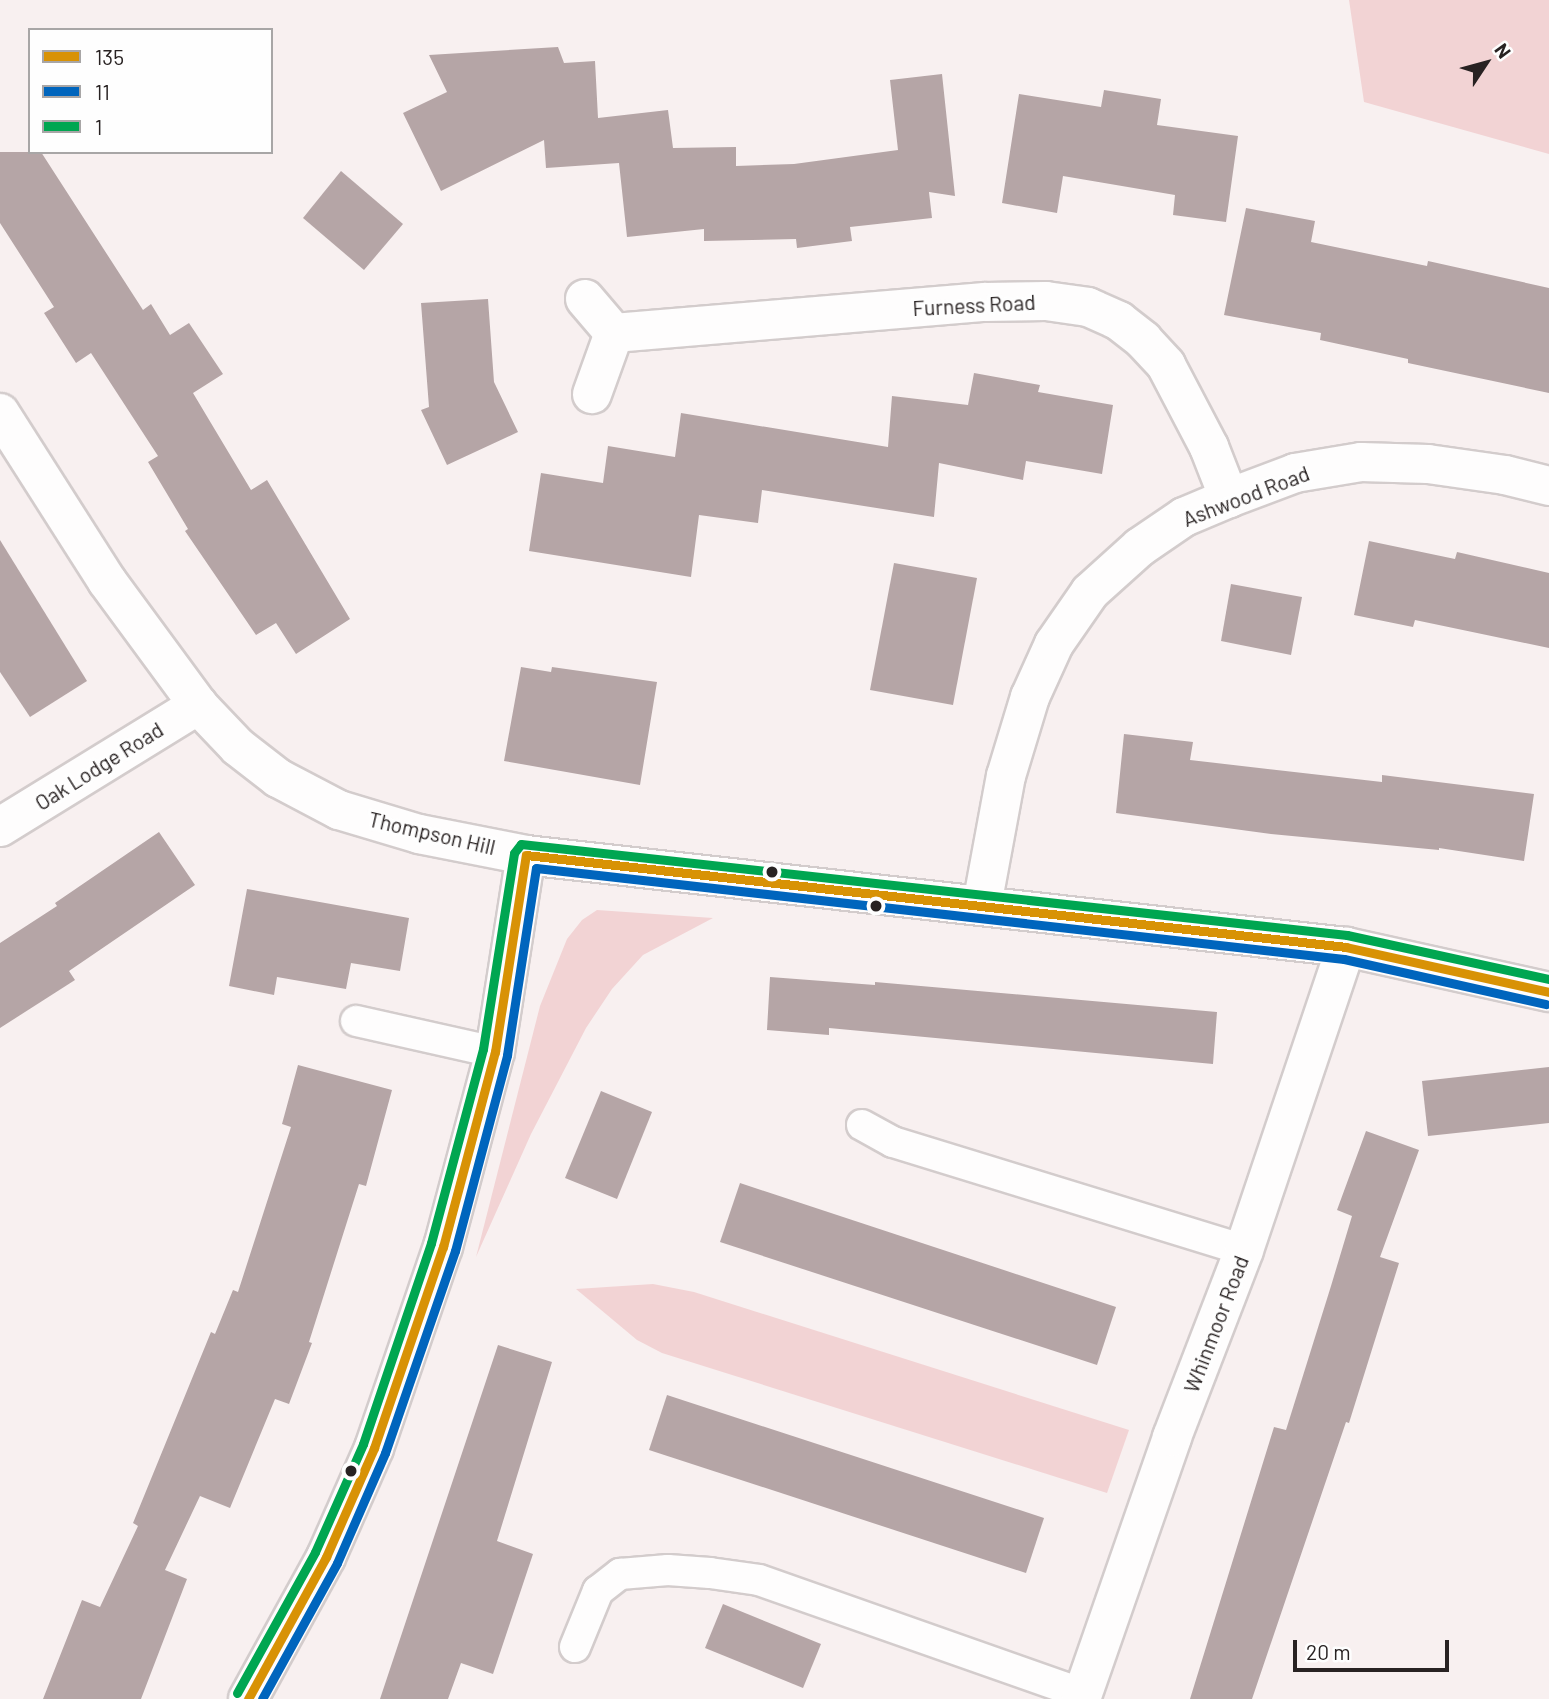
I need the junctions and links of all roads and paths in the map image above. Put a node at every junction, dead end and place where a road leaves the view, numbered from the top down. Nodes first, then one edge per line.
1 (585, 299) dead end
2 (614, 333) junction
3 (592, 394) dead end
4 (0, 413) edge
5 (1549, 486) edge
6 (1229, 498) junction
7 (198, 705) junction
8 (0, 827) edge
9 (526, 855) junction
10 (982, 905) junction
11 (1346, 947) junction
12 (1549, 992) edge
13 (356, 1021) dead end
14 (495, 1052) junction
15 (862, 1125) dead end
16 (1244, 1251) junction
17 (575, 1647) dead end
18 (1082, 1697) edge
19 (247, 1699) edge

1 - 2 street
2 - 3 street
2 - 6 street, Furness Road
4 - 7 street, Thompson Hill
5 - 6 street, Ashwood Road
6 - 10 street, Ashwood Road
7 - 8 street, Oak Lodge Road
7 - 9 street, Thompson Hill
9 - 10 street, Thompson Hill
9 - 14 street
10 - 11 street, Thompson Hill
11 - 12 street, Thompson Hill
11 - 16 street, Whinmoor Road
13 - 14 lane
14 - 19 street
15 - 16 lane
16 - 18 street, Whinmoor Road
17 - 18 lane

